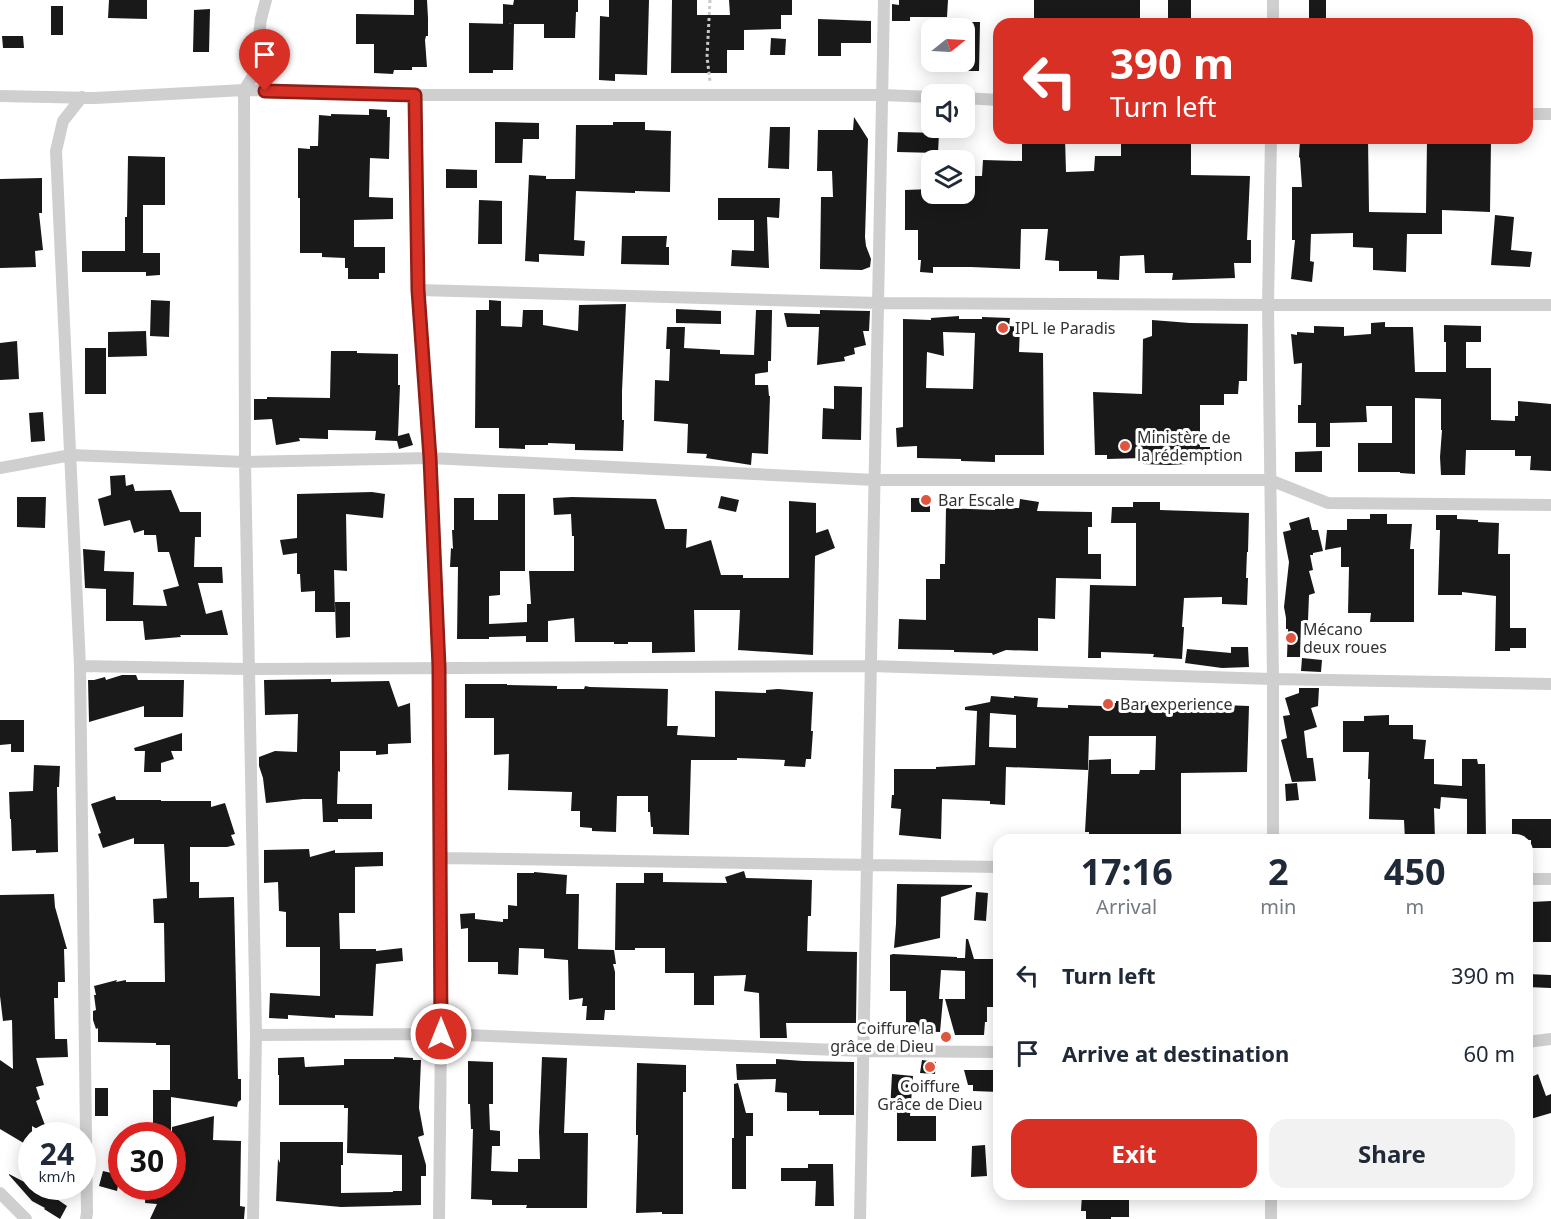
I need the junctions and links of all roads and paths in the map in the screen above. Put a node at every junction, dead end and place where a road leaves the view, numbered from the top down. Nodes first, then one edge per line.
1 (266, 0) edge
2 (710, 0) edge
3 (884, 0) edge
4 (1273, 0) edge
5 (1273, 18) edge
6 (244, 90) junction
7 (712, 94) junction
8 (415, 95) junction
9 (882, 95) junction
10 (0, 96) edge
11 (82, 97) junction
12 (921, 97) edge
13 (975, 99) edge
14 (993, 100) edge
15 (1533, 114) edge
16 (1551, 114) edge
17 (1271, 144) edge
18 (418, 290) junction
19 (878, 303) junction
20 (1551, 305) edge
21 (1268, 306) junction
22 (71, 454) junction
23 (430, 458) junction
24 (245, 462) junction
25 (0, 468) edge
26 (874, 480) junction
27 (1270, 480) junction
28 (1551, 505) edge
29 (80, 666) junction
30 (871, 666) junction
31 (439, 667) junction
32 (248, 669) junction
33 (1273, 679) junction
34 (1551, 684) edge
35 (1273, 834) edge
36 (441, 858) junction
37 (867, 864) junction
38 (993, 867) edge
39 (1533, 879) edge
40 (1551, 879) edge
41 (441, 1034) junction
42 (256, 1035) junction
43 (1551, 1040) edge
44 (1533, 1042) edge
45 (864, 1051) junction
46 (993, 1052) edge
47 (0, 1193) edge
48 (1271, 1200) edge
49 (26, 1219) edge
50 (86, 1219) edge
51 (253, 1219) edge
52 (439, 1219) edge
53 (860, 1219) edge
54 (1271, 1219) edge

1 - 6 street
2 - 7 path
3 - 9 street
4 - 5 street
6 - 8 street
6 - 11 street
6 - 24 street
7 - 8 street
7 - 9 street
8 - 18 street
9 - 12 street
9 - 19 street
10 - 11 street
11 - 22 street
13 - 14 street
15 - 16 street
17 - 21 street
18 - 19 street
18 - 23 street
19 - 21 street
19 - 26 street
20 - 21 street
21 - 27 street
22 - 24 street
22 - 25 street
22 - 29 street
23 - 24 street
23 - 26 street
23 - 31 street
24 - 32 street
26 - 27 street
26 - 30 street
27 - 28 street
27 - 33 street
29 - 32 street
29 - 50 street
30 - 31 street
30 - 33 street
30 - 37 street
31 - 32 street
31 - 36 street
32 - 42 street
33 - 34 street
33 - 35 street
36 - 37 street
36 - 41 street
37 - 38 street
37 - 45 street
39 - 40 street
41 - 42 street
41 - 45 street
41 - 52 street
42 - 51 street
43 - 44 street
45 - 46 street
45 - 53 street
47 - 49 street
48 - 54 street

